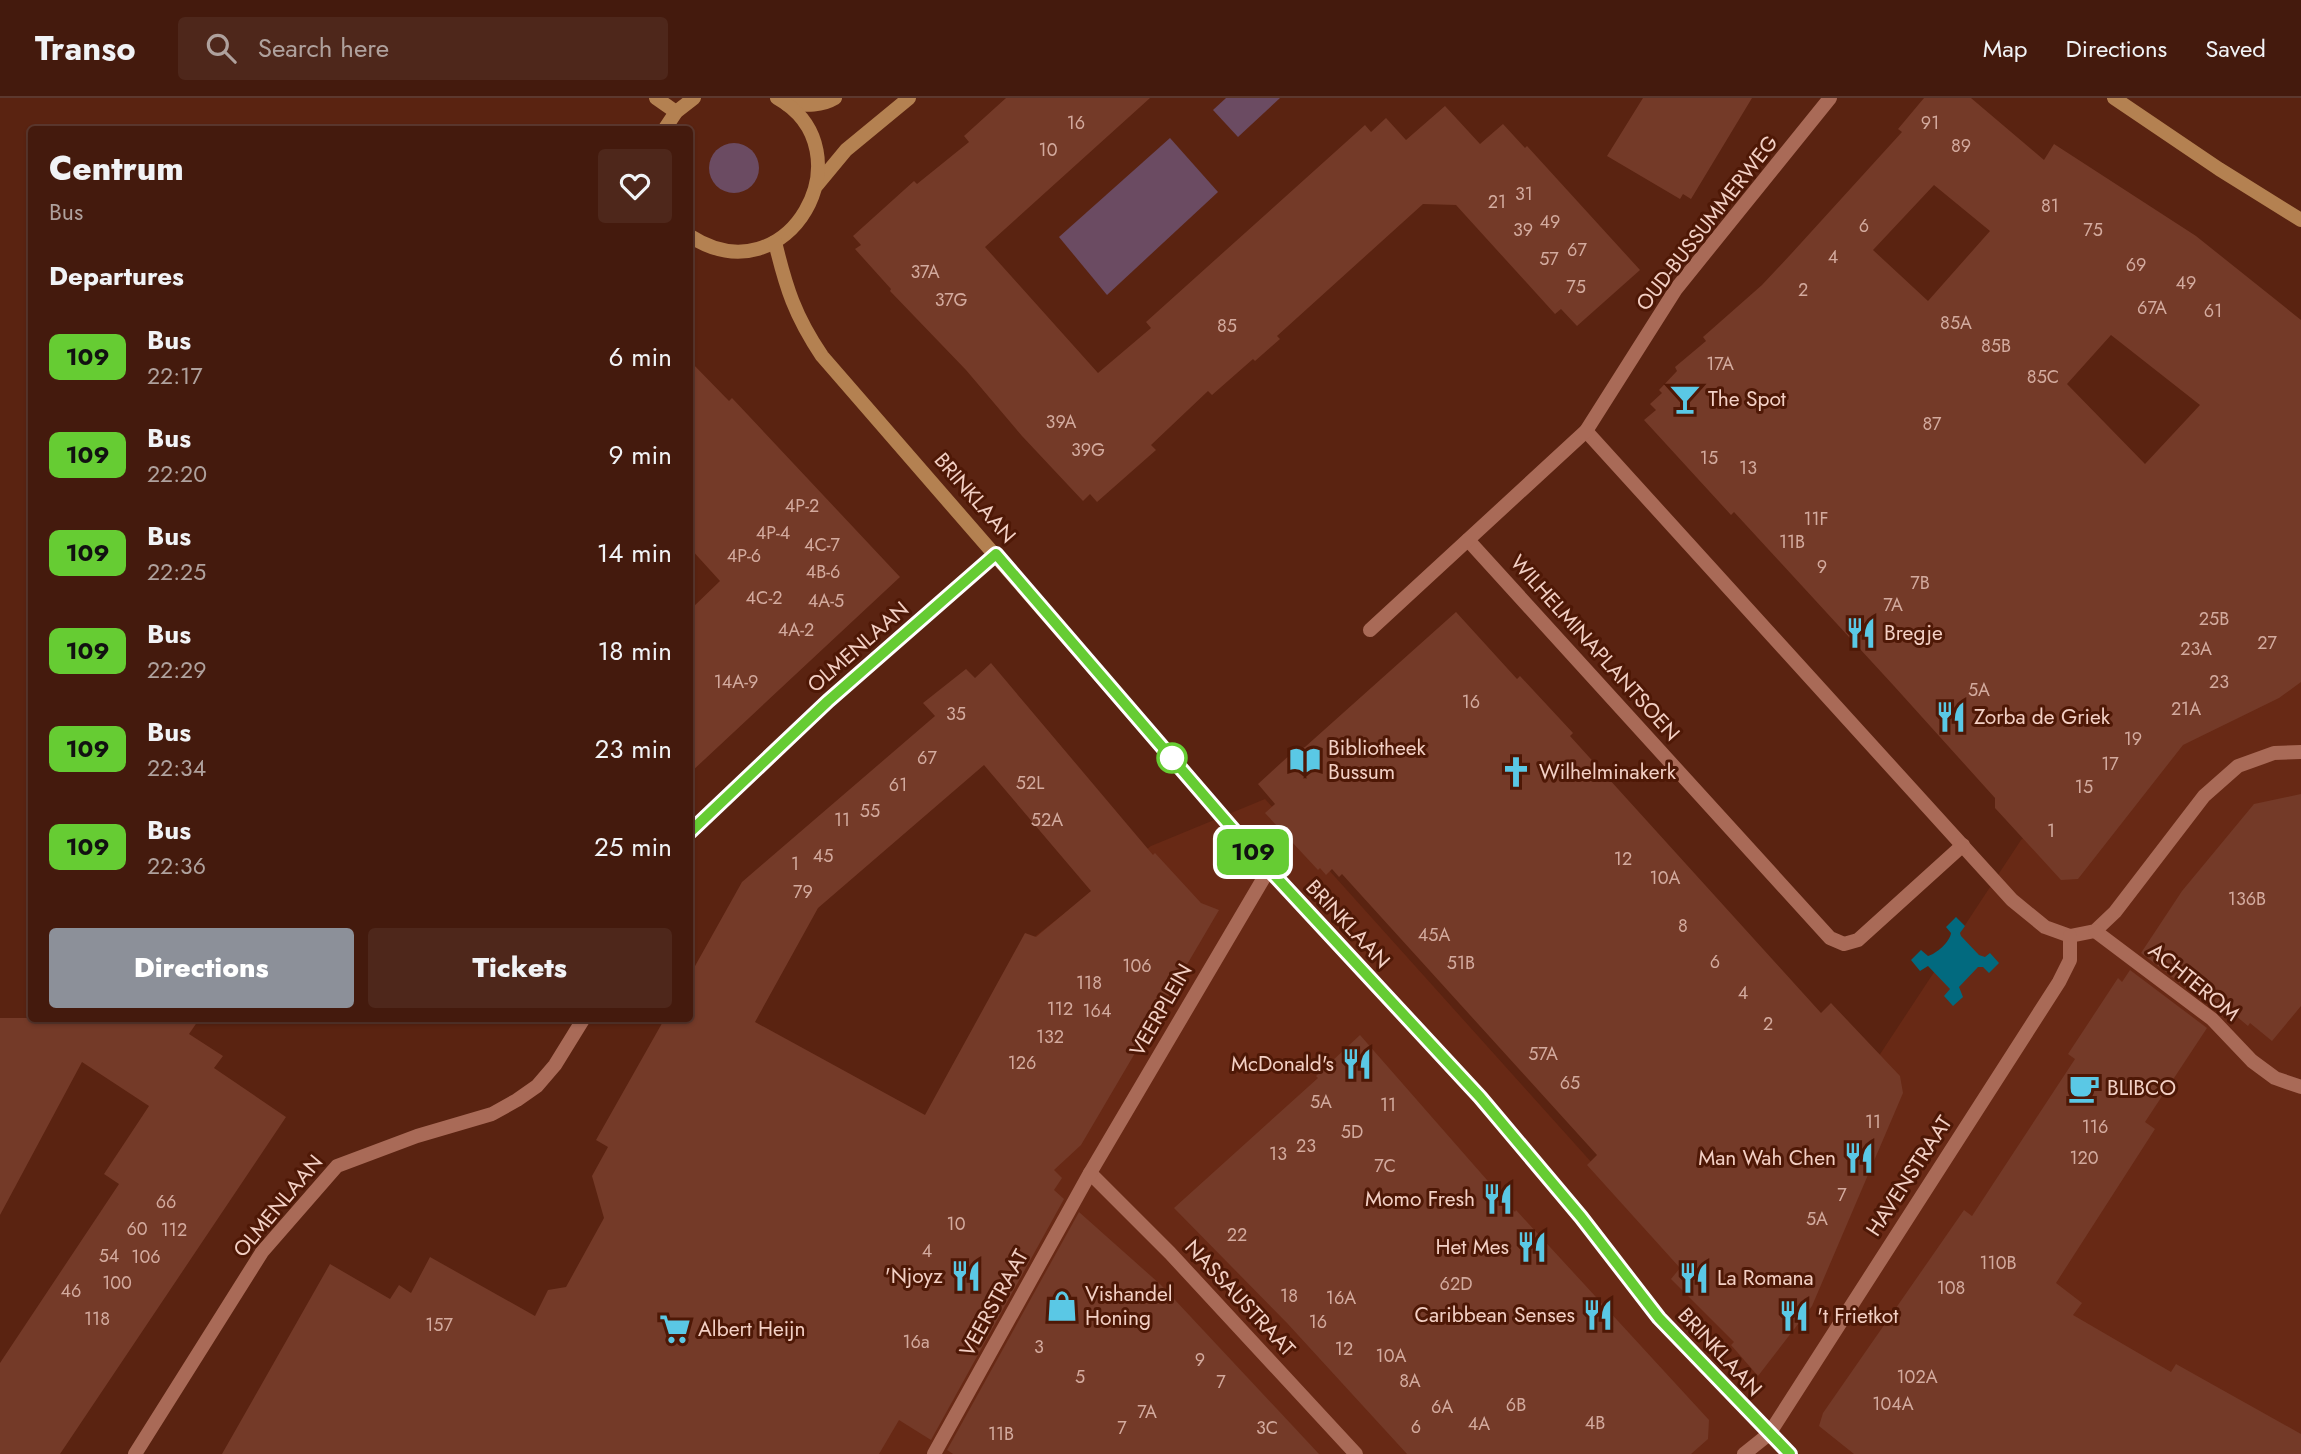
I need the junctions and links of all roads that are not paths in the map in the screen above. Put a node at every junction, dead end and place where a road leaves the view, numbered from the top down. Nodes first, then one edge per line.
1 (656, 98) edge
2 (694, 98) edge
3 (835, 98) edge
4 (909, 98) edge
5 (1830, 98) edge
6 (2114, 98) edge
7 (782, 101) edge
8 (676, 112) junction
9 (667, 126) edge
10 (817, 185) junction
11 (2301, 220) edge
12 (693, 238) edge
13 (775, 242) junction
14 (1586, 431) junction
15 (1468, 540) junction
16 (996, 554) junction
17 (1370, 630) dead end
18 (2301, 752) edge
19 (693, 829) edge
20 (1963, 845) junction
21 (1269, 869) junction
22 (2095, 931) junction
23 (2070, 936) junction
24 (582, 1022) edge
25 (2301, 1087) edge
26 (1090, 1173) junction
27 (1769, 1434) junction
28 (135, 1454) edge
29 (934, 1454) edge
30 (1356, 1454) edge
31 (1744, 1454) edge
32 (1790, 1454) edge

1 - 8 street
2 - 8 street
3 - 7 street
4 - 10 street
5 - 14 street, OUD-BUSSUMMERWEG
6 - 11 street
7 - 10 street
8 - 9 street
10 - 13 street
12 - 13 street
13 - 16 street, BRINKLAAN
14 - 15 street
14 - 20 street
15 - 17 street
15 - 20 street, WILHELMINAPLANTSOEN
16 - 19 street, OLMENLAAN
16 - 21 street, BRINKLAAN
18 - 22 street
20 - 23 street
21 - 26 street, VEERPLEIN
21 - 27 street, BRINKLAAN
22 - 23 street
22 - 25 street, ACHTEROM
23 - 27 street, HAVENSTRAAT
24 - 28 street, OLMENLAAN
26 - 29 street, VEERSTRAAT
26 - 30 street, NASSAUSTRAAT
27 - 31 street, HAVENSTRAAT
27 - 32 street, BRINKLAAN

